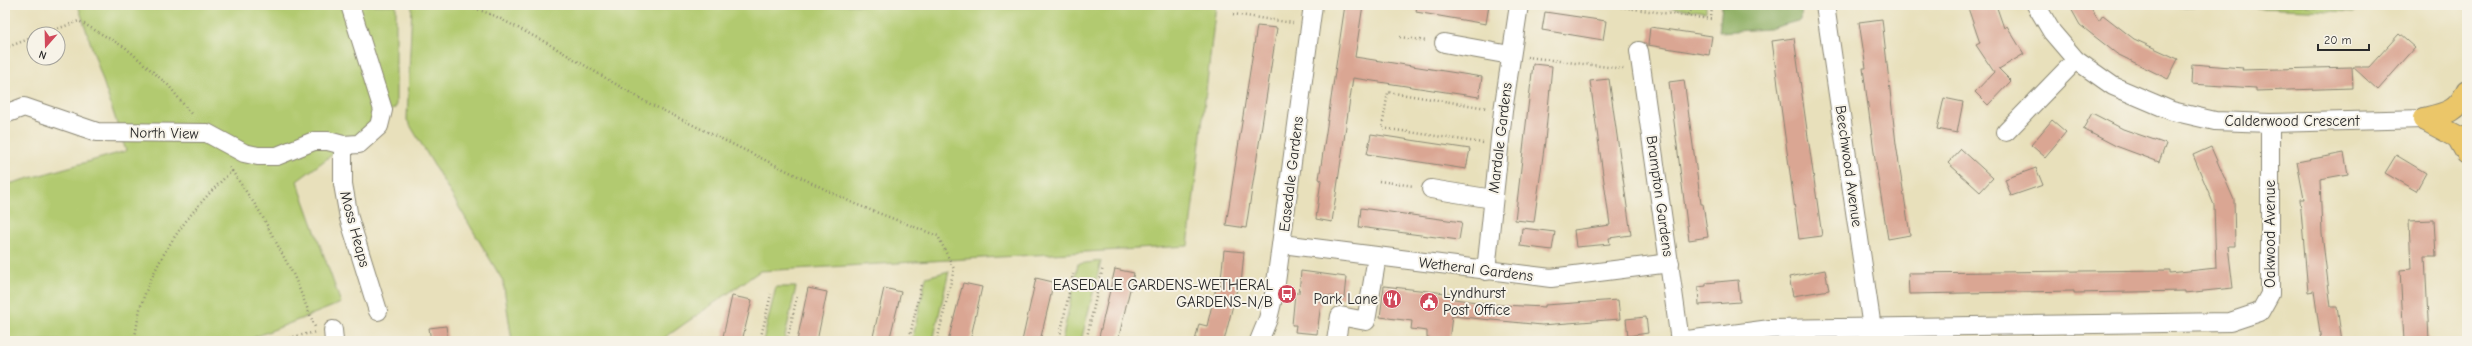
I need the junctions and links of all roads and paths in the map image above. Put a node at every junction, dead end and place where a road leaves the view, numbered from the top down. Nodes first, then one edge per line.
1 (350, 5) edge
2 (467, 5) edge
3 (1313, 5) edge
4 (1519, 5) edge
5 (1605, 5) edge
6 (1696, 5) edge
7 (1712, 5) edge
8 (1825, 5) edge
9 (2036, 5) edge
10 (1233, 14) dead end
11 (1686, 16) junction
12 (65, 26) edge
13 (1311, 26) junction
14 (1400, 37) dead end
15 (26, 40) edge
16 (1444, 43) joint
17 (5, 48) edge
18 (1639, 51) dead end
19 (1510, 55) junction
20 (2076, 60) junction
21 (1642, 70) junction
22 (2467, 91) edge
23 (1504, 111) junction
24 (5, 114) edge
25 (2424, 119) junction
26 (2270, 123) junction
27 (2006, 132) dead end
28 (207, 133) junction
29 (343, 145) junction
30 (1499, 145) junction
31 (2467, 153) edge
32 (223, 159) dead end
33 (232, 171) junction
34 (1379, 181) dead end
35 (1431, 189) joint
36 (1493, 199) junction
37 (1282, 244) junction
38 (1377, 257) junction
39 (1670, 263) junction
40 (1103, 267) dead end
41 (1486, 271) junction
42 (1073, 274) dead end
43 (921, 285) dead end
44 (772, 294) dead end
45 (797, 296) dead end
46 (378, 311) dead end
47 (1872, 328) junction
48 (328, 335) edge
49 (134, 341) edge
50 (274, 341) edge
51 (760, 341) edge
52 (787, 341) edge
53 (909, 341) edge
54 (937, 341) edge
55 (1059, 341) edge
56 (1086, 341) edge
57 (1259, 341) edge
58 (1336, 341) edge
59 (1680, 341) edge

1 - 29 street, North View
2 - 54 path
3 - 13 street, Easedale Gardens
4 - 19 street, Mardale Gardens
5 - 11 path
6 - 11 path
7 - 11 path
8 - 47 street, Beechwood Avenue
9 - 20 street, Calderwood Crescent
10 - 13 path
12 - 28 path
13 - 37 street, Easedale Gardens
14 - 16 path
15 - 17 path
16 - 19 street
18 - 21 street, Brampton Gardens
19 - 21 path
19 - 23 street, Mardale Gardens
20 - 26 street, Calderwood Crescent
20 - 27 street
21 - 39 street, Brampton Gardens
22 - 25 main road
23 - 30 street, Mardale Gardens
23 - 30 path
24 - 28 street, North View
25 - 26 street, Calderwood Crescent
25 - 31 main road
26 - 47 street, Oakwood Avenue
28 - 29 street, North View
29 - 46 street, Moss Heaps
30 - 36 street, Mardale Gardens
32 - 33 path
33 - 48 path
33 - 49 path
34 - 35 path
35 - 36 street
36 - 41 street, Mardale Gardens
37 - 38 street, Wetheral Gardens
37 - 57 street, Easedale Gardens
38 - 41 street, Wetheral Gardens
38 - 58 street
39 - 41 street, Wetheral Gardens
39 - 59 street, Brampton Gardens
40 - 56 path
42 - 55 path
43 - 53 path
44 - 51 path
45 - 52 path
47 - 59 street, Oakwood Avenue
48 - 50 path

